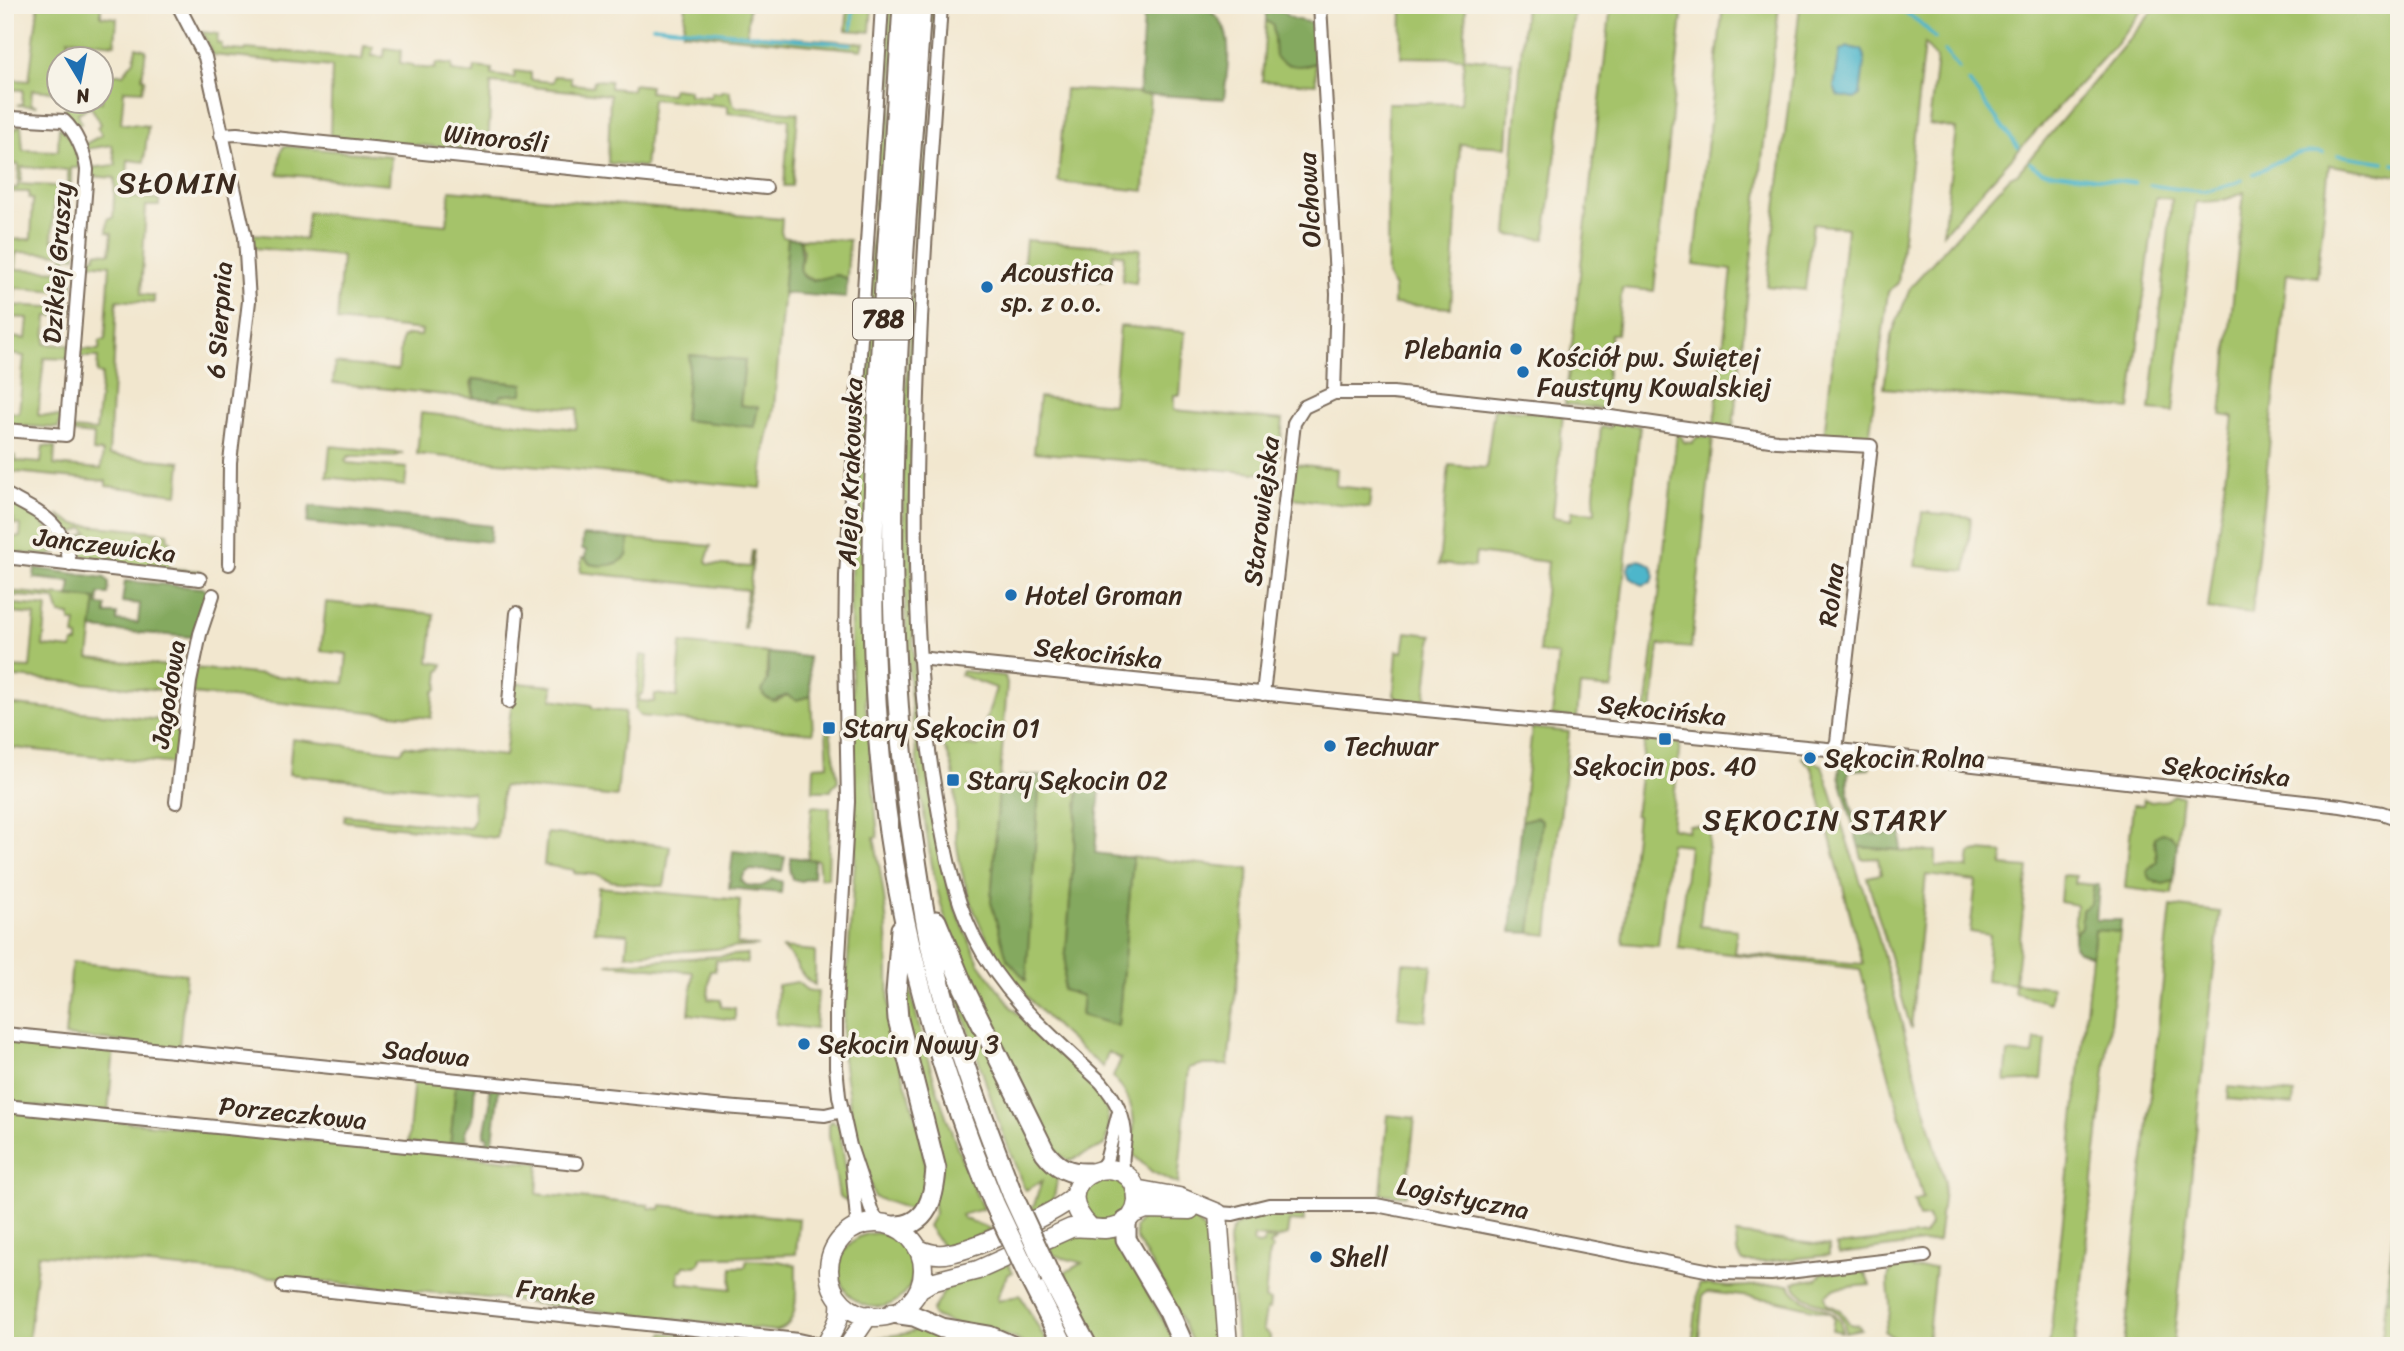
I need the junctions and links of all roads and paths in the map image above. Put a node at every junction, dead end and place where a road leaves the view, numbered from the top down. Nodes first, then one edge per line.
1 (178, 5) edge
2 (882, 5) edge
3 (903, 5) edge
4 (921, 5) edge
5 (941, 5) edge
6 (1320, 5) edge
7 (222, 135) junction
8 (5, 144) edge
9 (766, 188) dead end
10 (1334, 393) junction
11 (5, 430) edge
12 (1871, 446) joint
13 (5, 494) edge
14 (5, 557) edge
15 (229, 564) dead end
16 (70, 565) junction
17 (200, 579) dead end
18 (213, 595) dead end
19 (517, 613) dead end
20 (919, 657) junction
21 (1263, 694) junction
22 (509, 702) dead end
23 (1833, 750) junction
24 (176, 802) dead end
25 (2399, 819) edge
26 (916, 863) junction
27 (901, 897) junction
28 (5, 1034) edge
29 (5, 1106) edge
30 (842, 1111) junction
31 (1119, 1112) junction
32 (850, 1146) junction
33 (577, 1163) dead end
34 (1095, 1171) junction
35 (1130, 1182) junction
36 (1074, 1195) junction
37 (1218, 1213) junction
38 (1130, 1218) junction
39 (887, 1225) junction
40 (1090, 1227) junction
41 (853, 1229) junction
42 (919, 1249) junction
43 (1925, 1256) dead end
44 (282, 1286) dead end
45 (921, 1288) junction
46 (840, 1302) junction
47 (893, 1313) junction
48 (869, 1315) junction
49 (825, 1346) edge
50 (848, 1346) edge
51 (1013, 1346) edge
52 (1064, 1346) edge
53 (1087, 1346) edge
54 (1184, 1346) edge
55 (1228, 1346) edge

1 - 7 street, 6 Sierpnia
2 - 30 street
3 - 27 main road, Aleja Krakowska / 788
4 - 26 main road, Aleja Krakowska / 788
5 - 20 street
6 - 10 street, Olchowa
7 - 9 street, Winorośli
7 - 15 street, 6 Sierpnia
8 - 11 street, Dzikiej Gruszy
10 - 12 street, Starowiejska
10 - 21 street, Starowiejska
12 - 23 street, Rolna
13 - 16 street
14 - 16 street, Janczewicka
16 - 17 street, Janczewicka
18 - 24 street, Jagodowa
19 - 22 street
20 - 21 street, Sękocińska
20 - 31 street
21 - 23 street, Sękocińska
23 - 25 street, Sękocińska
26 - 34 main road
26 - 53 main road, 788, bridge
27 - 39 main road
27 - 52 main road, 788, bridge
28 - 30 street, Sadowa
29 - 33 street, Porzeczkowa
30 - 32 street
31 - 34 street
31 - 35 street
32 - 39 street
32 - 41 street
34 - 35 main road
34 - 36 main road
35 - 37 main road
35 - 38 main road
36 - 40 main road
36 - 42 main road
37 - 38 main road
37 - 43 street, Logistyczna
37 - 55 main road
38 - 40 main road
38 - 54 main road
39 - 41 main road
39 - 42 main road
40 - 45 main road
41 - 46 main road
42 - 45 main road
44 - 49 street, Franke
45 - 47 main road
46 - 48 main road
46 - 49 main road
47 - 48 main road
47 - 51 main road
48 - 50 main road

